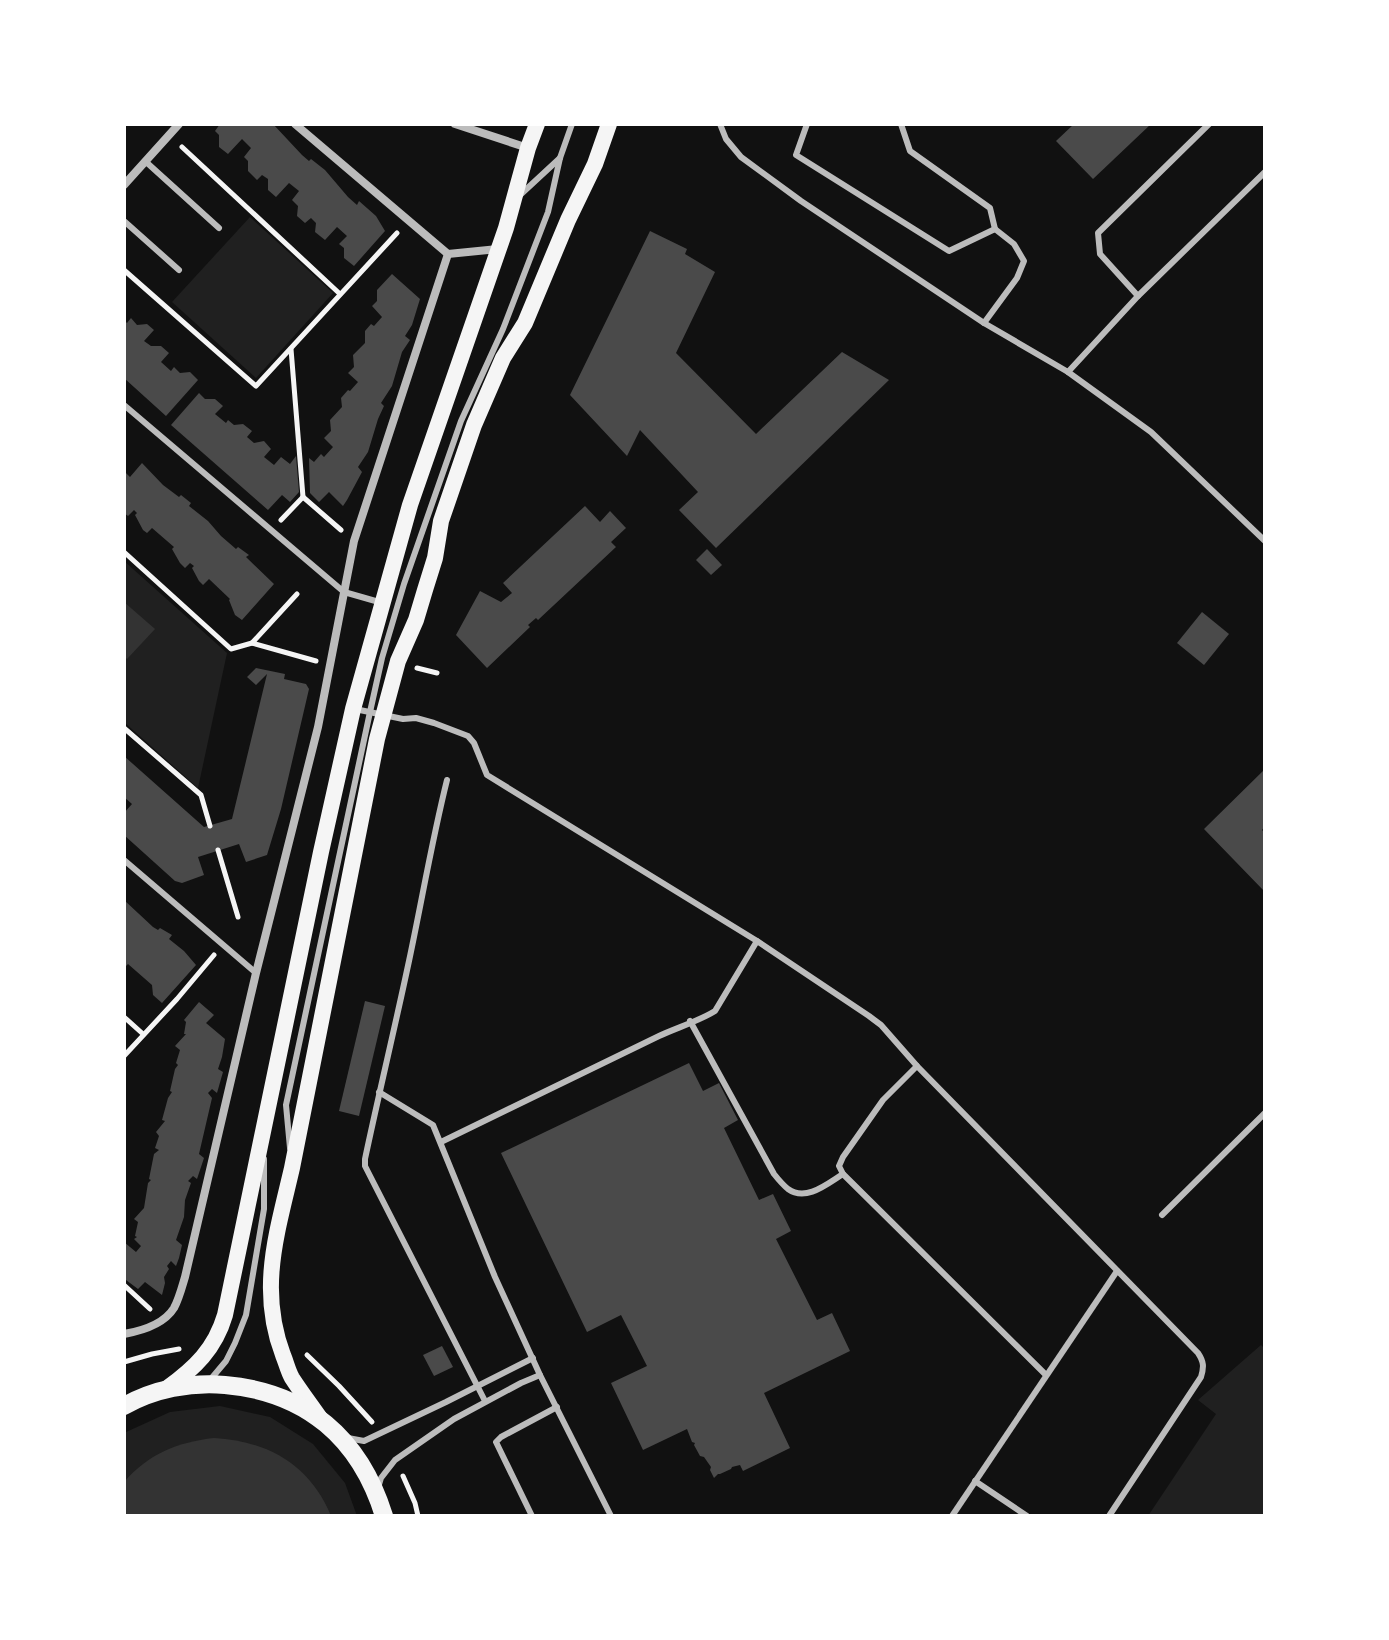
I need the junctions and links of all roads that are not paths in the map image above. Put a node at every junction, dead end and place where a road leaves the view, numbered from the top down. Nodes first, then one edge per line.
1 (179, 124) edge
2 (295, 124) edge
3 (455, 124) edge
4 (537, 124) edge
5 (572, 124) edge
6 (609, 124) edge
7 (720, 124) edge
8 (807, 124) edge
9 (901, 124) edge
10 (1209, 124) edge
11 (528, 148) junction
12 (560, 158) junction
13 (145, 161) junction
14 (1265, 172) edge
15 (124, 185) edge
16 (515, 200) junction
17 (124, 221) edge
18 (219, 228) dead end
19 (995, 229) junction
20 (499, 249) junction
21 (448, 254) junction
22 (179, 270) dead end
23 (1138, 296) junction
24 (984, 323) junction
25 (1068, 372) junction
26 (124, 405) edge
27 (1265, 541) edge
28 (344, 592) junction
29 (383, 604) junction
30 (369, 712) junction
31 (447, 780) dead end
32 (124, 860) edge
33 (757, 941) junction
34 (256, 973) junction
35 (690, 1021) junction
36 (917, 1066) junction
37 (379, 1092) junction
38 (1265, 1113) edge
39 (264, 1131) junction
40 (441, 1142) junction
41 (843, 1174) junction
42 (1162, 1215) dead end
43 (1117, 1271) junction
44 (124, 1334) edge
45 (533, 1358) junction
46 (540, 1375) junction
47 (1046, 1375) junction
48 (208, 1383) junction
49 (477, 1386) junction
50 (165, 1389) junction
51 (485, 1401) junction
52 (125, 1405) edge
53 (557, 1407) junction
54 (322, 1421) junction
55 (340, 1437) junction
56 (975, 1481) junction
57 (377, 1492) junction
58 (384, 1516) edge
59 (532, 1516) edge
60 (611, 1516) edge
61 (952, 1516) edge
62 (1027, 1516) edge
63 (1109, 1516) edge

1 - 13 street
2 - 21 street
3 - 11 street
4 - 11 main road
5 - 12 lane
6 - 30 main road
7 - 24 lane
8 - 19 lane
9 - 19 lane
10 - 23 lane
11 - 16 main road
12 - 16 lane
12 - 30 lane
13 - 15 street
13 - 18 lane
14 - 23 lane
16 - 20 main road
17 - 22 lane
19 - 24 lane
20 - 21 street
20 - 29 main road
21 - 28 street
23 - 25 lane
24 - 25 lane
25 - 27 lane
26 - 28 lane
28 - 29 lane
28 - 34 street
29 - 30 main road
30 - 33 lane
30 - 39 main road
30 - 54 main road
31 - 37 lane
32 - 34 lane
33 - 35 lane
33 - 36 lane
34 - 44 street
35 - 40 lane
35 - 41 lane
36 - 41 lane
36 - 43 lane
37 - 40 lane
37 - 49 lane
38 - 42 lane
39 - 48 lane
39 - 50 main road
40 - 45 lane
41 - 47 lane
43 - 47 lane
43 - 63 lane
45 - 46 lane
45 - 49 lane
46 - 51 lane
46 - 53 lane
47 - 56 lane
48 - 50 main road
48 - 54 main road
49 - 51 lane
49 - 55 lane
50 - 52 main road
51 - 57 lane
53 - 59 lane
53 - 60 lane
54 - 55 main road
55 - 57 main road
56 - 61 lane
56 - 62 lane
57 - 58 main road

